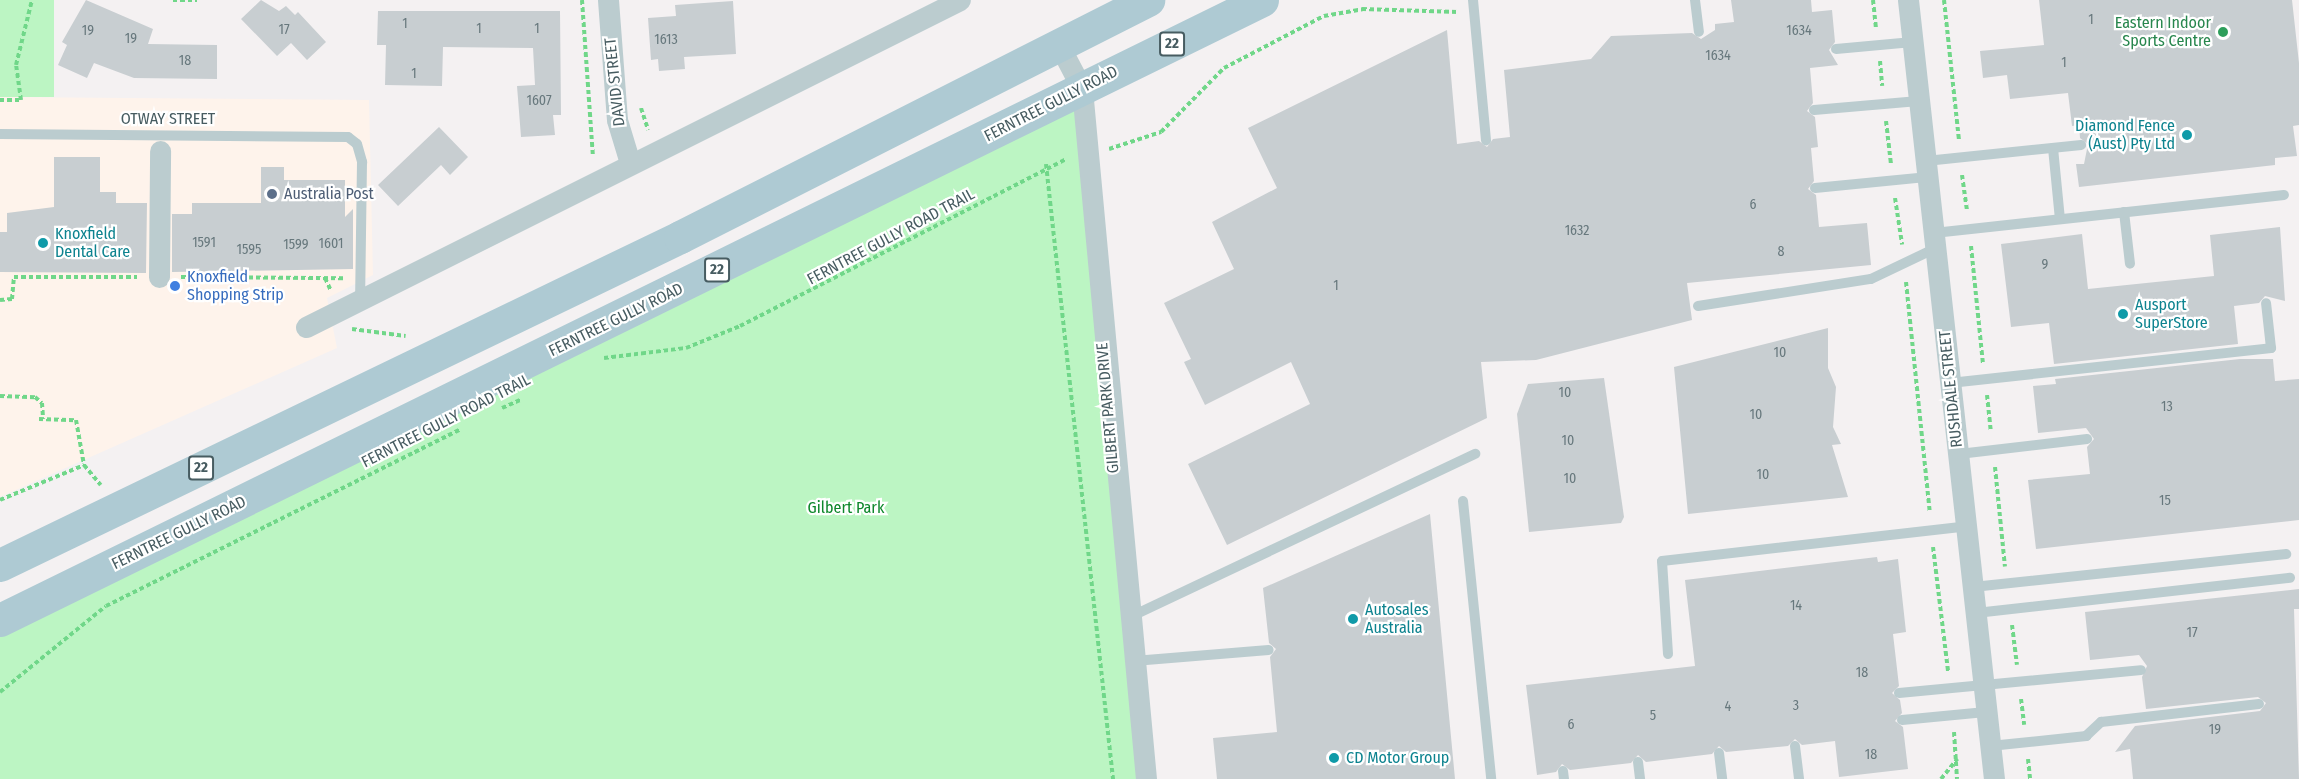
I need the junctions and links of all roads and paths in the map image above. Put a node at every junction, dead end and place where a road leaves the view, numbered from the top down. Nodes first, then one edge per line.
1 (32, 0) edge
2 (173, 0) edge
3 (197, 0) edge
4 (582, 0) edge
5 (608, 0) edge
6 (960, 0) edge
7 (1148, 0) edge
8 (1262, 0) edge
9 (1695, 0) edge
10 (1873, 0) edge
11 (1908, 0) edge
12 (1474, 3) edge
13 (1699, 32) dead end
14 (1913, 42) junction
15 (1058, 43) junction
16 (1878, 45) junction
17 (1836, 49) dead end
18 (1082, 89) junction
19 (0, 100) edge
20 (1919, 101) junction
21 (1884, 104) junction
22 (1814, 110) dead end
23 (0, 134) edge
24 (1486, 140) dead end
25 (2081, 145) dead end
26 (1115, 148) dead end
27 (2053, 148) junction
28 (160, 151) dead end
29 (593, 157) dead end
30 (1056, 161) dead end
31 (630, 163) junction
32 (1046, 164) junction
33 (1927, 169) junction
34 (1893, 181) junction
35 (1815, 188) dead end
36 (2284, 195) dead end
37 (2124, 212) junction
38 (2060, 219) junction
39 (1935, 240) junction
40 (1904, 263) junction
41 (2130, 264) dead end
42 (159, 277) dead end
43 (360, 298) junction
44 (2266, 303) dead end
45 (1698, 306) dead end
46 (345, 318) dead end
47 (306, 327) dead end
48 (407, 336) dead end
49 (598, 360) dead end
50 (1950, 382) junction
51 (530, 393) dead end
52 (0, 396) edge
53 (329, 408) junction
54 (493, 413) dead end
55 (465, 427) dead end
56 (2087, 439) dead end
57 (351, 450) junction
58 (1476, 454) dead end
59 (1959, 454) junction
60 (84, 465) junction
61 (109, 494) dead end
62 (0, 500) edge
63 (1463, 501) dead end
64 (1967, 526) junction
65 (1931, 530) junction
66 (2286, 554) dead end
67 (0, 565) edge
68 (2290, 578) dead end
69 (1973, 587) junction
70 (1976, 613) junction
71 (1130, 617) junction
72 (0, 620) edge
73 (1269, 650) dead end
74 (1668, 654) dead end
75 (1134, 661) junction
76 (2141, 670) dead end
77 (1983, 685) junction
78 (1950, 688) junction
79 (0, 692) edge
80 (1899, 693) dead end
81 (2259, 704) dead end
82 (1986, 712) junction
83 (1953, 715) junction
84 (1902, 720) dead end
85 (1795, 746) dead end
86 (1990, 746) junction
87 (1719, 753) dead end
88 (1957, 759) junction
89 (1638, 762) dead end
90 (1113, 779) edge
91 (1146, 779) edge
92 (1491, 779) edge
93 (1640, 779) edge
94 (1722, 779) edge
95 (1799, 779) edge
96 (1941, 779) edge
97 (1957, 779) edge
98 (1994, 779) edge

1 - 19 path
2 - 3 path
4 - 29 path
5 - 31 street, DAVID STREET
6 - 31 street
7 - 15 main road, 22
8 - 18 main road, FERNTREE GULLY ROAD / 22
9 - 13 lane
10 - 16 path
11 - 14 street, RUSHDALE STREET
12 - 24 lane
12 - 26 path
14 - 16 lane
14 - 20 street, RUSHDALE STREET
15 - 18 street, GILBERT PARK DRIVE
15 - 53 main road, 22
16 - 17 lane
16 - 21 path
18 - 57 main road, FERNTREE GULLY ROAD / 22
18 - 71 street, GILBERT PARK DRIVE
20 - 21 lane
20 - 33 street, RUSHDALE STREET
21 - 22 lane
21 - 34 path
23 - 43 lane, OTWAY STREET
25 - 27 lane
27 - 33 lane
27 - 38 lane
28 - 42 street
30 - 32 path, FERNTREE GULLY ROAD TRAIL
31 - 43 street
32 - 49 path, FERNTREE GULLY ROAD TRAIL
32 - 90 path
33 - 34 lane
33 - 39 street, RUSHDALE STREET
34 - 35 lane
34 - 40 path
36 - 37 lane
37 - 38 lane
37 - 41 lane
38 - 39 lane
39 - 40 lane
39 - 50 street, RUSHDALE STREET
40 - 45 lane
40 - 65 path
43 - 47 street
44 - 50 lane
46 - 48 path
50 - 59 street, RUSHDALE STREET
51 - 54 path, FERNTREE GULLY ROAD TRAIL
52 - 60 path
53 - 57 main road
53 - 67 main road, 22
55 - 79 path, FERNTREE GULLY ROAD TRAIL
56 - 59 lane
57 - 72 main road, FERNTREE GULLY ROAD / 22
58 - 71 lane
59 - 64 street, RUSHDALE STREET
60 - 61 path
60 - 62 path
63 - 92 lane
64 - 65 lane
64 - 69 street, RUSHDALE STREET
65 - 74 lane
65 - 78 path
66 - 69 lane
68 - 70 lane
69 - 70 street, RUSHDALE STREET
70 - 77 street, RUSHDALE STREET
71 - 75 street, GILBERT PARK DRIVE
73 - 75 lane
75 - 91 street, GILBERT PARK DRIVE
76 - 77 lane
77 - 78 lane
77 - 82 street, RUSHDALE STREET
78 - 80 lane
81 - 86 lane
82 - 83 lane
82 - 86 street, RUSHDALE STREET
83 - 84 lane
83 - 88 path
85 - 95 lane
86 - 98 street, RUSHDALE STREET
87 - 94 lane
88 - 96 path
88 - 97 path
89 - 93 lane

